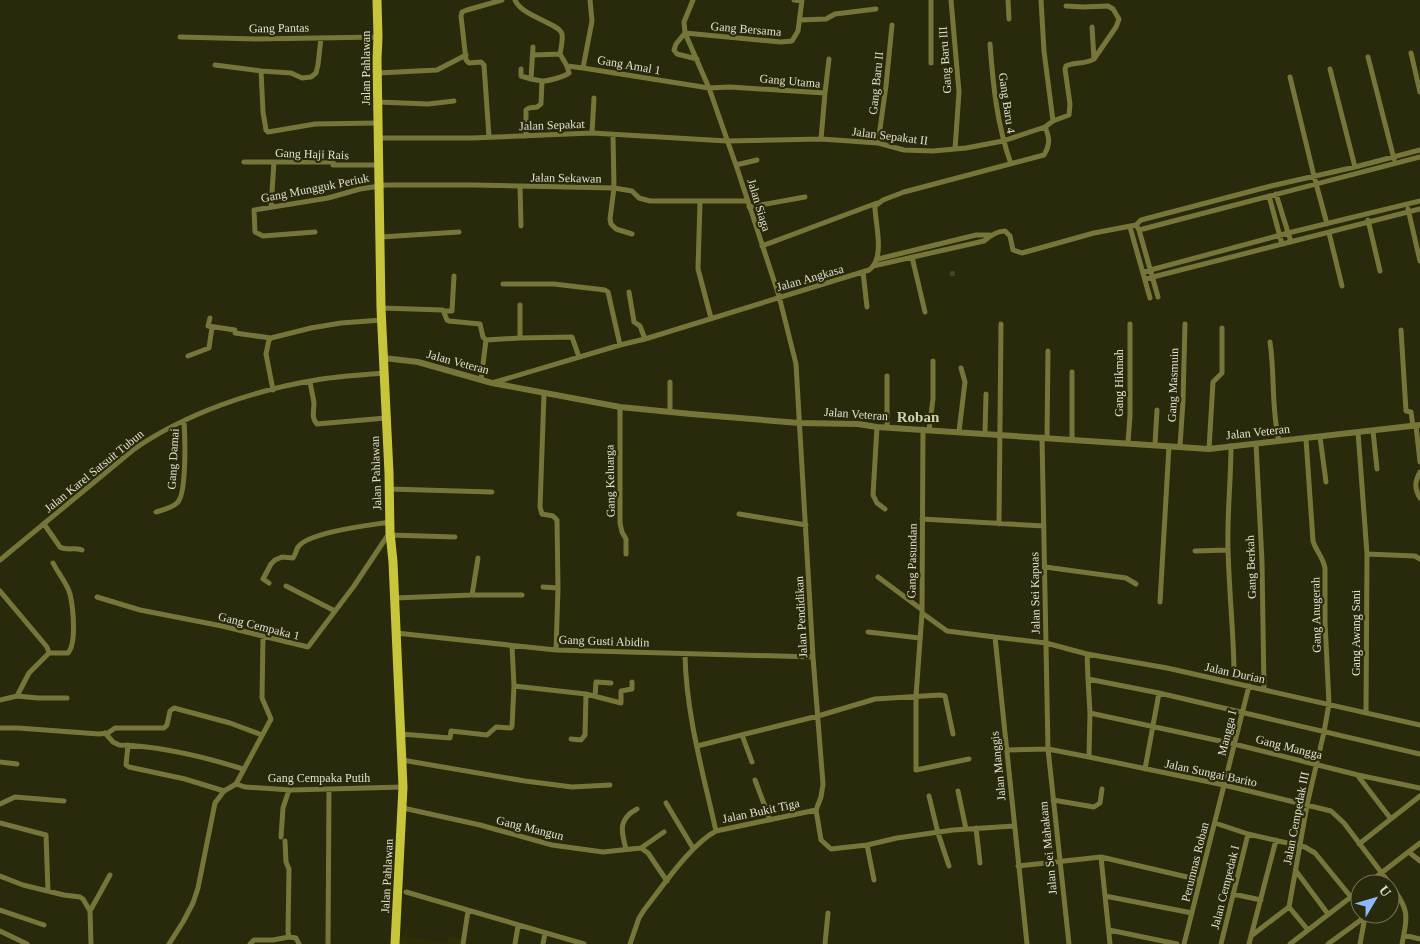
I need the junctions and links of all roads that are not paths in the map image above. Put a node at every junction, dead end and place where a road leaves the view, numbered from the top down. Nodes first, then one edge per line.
1 (376, 0) edge
2 (502, 0) edge
3 (515, 0) edge
4 (590, 0) edge
5 (693, 0) edge
6 (794, 0) edge
7 (930, 0) edge
8 (951, 0) edge
9 (1008, 0) edge
10 (1041, 0) edge
11 (802, 1) edge
12 (1066, 6) dead end
13 (876, 9) dead end
14 (1009, 19) dead end
15 (800, 20) junction
16 (892, 25) dead end
17 (1092, 27) dead end
18 (685, 33) junction
19 (180, 36) dead end
20 (378, 36) junction
21 (321, 38) junction
22 (990, 44) dead end
23 (533, 48) dead end
24 (1411, 53) dead end
25 (560, 54) junction
26 (466, 55) junction
27 (533, 55) junction
28 (1368, 57) dead end
29 (696, 59) junction
30 (829, 59) dead end
31 (1094, 60) junction
32 (931, 63) dead end
33 (215, 65) dead end
34 (567, 66) junction
35 (584, 68) junction
36 (521, 69) dead end
37 (1330, 69) dead end
38 (261, 71) junction
39 (378, 73) junction
40 (1290, 77) dead end
41 (530, 78) junction
42 (542, 81) junction
43 (709, 88) junction
44 (1420, 92) edge
45 (825, 93) junction
46 (594, 98) dead end
47 (454, 101) dead end
48 (378, 102) junction
49 (1053, 121) junction
50 (378, 123) junction
51 (1044, 127) junction
52 (592, 133) junction
53 (613, 134) junction
54 (526, 136) junction
55 (490, 137) junction
56 (379, 138) junction
57 (821, 139) junction
58 (727, 141) junction
59 (1003, 141) junction
60 (878, 143) junction
61 (955, 149) junction
62 (1420, 150) edge
63 (1394, 157) junction
64 (1420, 157) edge
65 (757, 160) dead end
66 (244, 162) dead end
67 (274, 162) junction
68 (1011, 164) junction
69 (1396, 164) junction
70 (379, 165) junction
71 (736, 166) junction
72 (1355, 167) junction
73 (1314, 176) junction
74 (1316, 184) junction
75 (380, 186) junction
76 (1270, 186) junction
77 (520, 187) junction
78 (614, 188) junction
79 (1273, 195) junction
80 (805, 197) dead end
81 (748, 201) junction
82 (1420, 201) edge
83 (700, 202) junction
84 (879, 202) junction
85 (1407, 204) junction
86 (271, 207) junction
87 (749, 208) junction
88 (1420, 209) edge
89 (1409, 212) junction
90 (1367, 215) junction
91 (1369, 223) junction
92 (1327, 224) junction
93 (521, 226) dead end
94 (1135, 227) junction
95 (315, 232) dead end
96 (459, 232) dead end
97 (1288, 233) junction
98 (1329, 233) junction
99 (632, 234) dead end
100 (990, 235) junction
101 (1280, 235) junction
102 (381, 237) junction
103 (1290, 242) junction
104 (1282, 244) junction
105 (762, 246) junction
106 (911, 251) junction
107 (912, 258) junction
108 (878, 259) junction
109 (1420, 261) edge
110 (873, 266) junction
111 (1151, 270) junction
112 (1380, 271) dead end
113 (862, 272) junction
114 (1144, 272) junction
115 (454, 276) dead end
116 (1153, 277) junction
117 (1146, 279) junction
118 (503, 284) dead end
119 (1342, 286) dead end
120 (629, 292) dead end
121 (779, 296) junction
122 (1158, 297) dead end
123 (1150, 298) dead end
124 (520, 305) dead end
125 (867, 306) dead end
126 (381, 308) junction
127 (444, 311) junction
128 (925, 312) dead end
129 (210, 318) dead end
130 (711, 318) junction
131 (382, 320) junction
132 (1001, 324) dead end
133 (1130, 324) dead end
134 (1185, 324) dead end
135 (212, 327) junction
136 (1222, 328) dead end
137 (1401, 330) dead end
138 (271, 338) junction
139 (520, 338) junction
140 (645, 339) junction
141 (486, 340) junction
142 (1270, 342) dead end
143 (620, 345) junction
144 (1048, 351) dead end
145 (188, 356) dead end
146 (384, 358) junction
147 (579, 358) junction
148 (932, 361) dead end
149 (961, 368) dead end
150 (1072, 372) dead end
151 (384, 373) junction
152 (887, 376) dead end
153 (481, 380) junction
154 (310, 382) junction
155 (670, 382) dead end
156 (492, 383) junction
157 (272, 390) junction
158 (544, 394) junction
159 (986, 394) dead end
160 (620, 407) junction
161 (1157, 410) dead end
162 (670, 412) junction
163 (386, 418) junction
164 (184, 421) junction
165 (799, 422) junction
166 (1416, 426) edge
167 (877, 427) junction
168 (887, 427) junction
169 (926, 429) junction
170 (1373, 430) junction
171 (960, 431) junction
172 (1358, 432) junction
173 (985, 433) junction
174 (1000, 434) junction
175 (1044, 437) junction
176 (1320, 437) junction
177 (1072, 439) junction
178 (1306, 439) junction
179 (1279, 441) junction
180 (1128, 442) junction
181 (1155, 444) junction
182 (1256, 444) junction
183 (1169, 446) junction
184 (1180, 446) junction
185 (1230, 446) junction
186 (1209, 449) junction
187 (1420, 462) edge
188 (1377, 469) dead end
189 (1420, 472) edge
190 (1326, 482) dead end
191 (389, 489) junction
192 (492, 492) dead end
193 (1420, 498) edge
194 (885, 509) dead end
195 (156, 512) dead end
196 (739, 514) dead end
197 (922, 519) junction
198 (44, 524) junction
199 (999, 524) junction
200 (806, 525) junction
201 (1044, 526) junction
202 (390, 530) junction
203 (455, 537) dead end
204 (0, 549) edge
205 (82, 550) dead end
206 (1228, 550) junction
207 (1195, 551) dead end
208 (626, 554) dead end
209 (1366, 554) junction
210 (2, 558) edge
211 (478, 558) dead end
212 (1420, 559) edge
213 (53, 563) dead end
214 (1045, 567) junction
215 (878, 577) dead end
216 (269, 583) dead end
217 (1136, 584) dead end
218 (286, 586) dead end
219 (543, 587) dead end
220 (558, 588) junction
221 (0, 591) edge
222 (472, 595) junction
223 (522, 595) dead end
224 (97, 597) dead end
225 (394, 598) junction
226 (1160, 602) dead end
227 (335, 611) junction
228 (921, 611) junction
229 (868, 632) dead end
230 (396, 633) junction
231 (263, 637) junction
232 (995, 637) junction
233 (920, 638) junction
234 (1046, 643) junction
235 (512, 646) junction
236 (556, 650) junction
237 (50, 653) junction
238 (685, 654) junction
239 (1087, 654) junction
240 (813, 657) junction
241 (1234, 667) dead end
242 (1088, 679) junction
243 (632, 682) dead end
244 (611, 683) dead end
245 (514, 686) junction
246 (1249, 686) junction
247 (1264, 689) junction
248 (1159, 693) junction
249 (586, 694) junction
250 (17, 696) junction
251 (595, 696) junction
252 (916, 696) junction
253 (68, 698) dead end
254 (0, 700) edge
255 (1329, 704) junction
256 (1243, 712) junction
257 (1366, 712) junction
258 (1090, 713) junction
259 (818, 716) junction
260 (1420, 725) edge
261 (1153, 727) junction
262 (0, 728) edge
263 (1324, 732) junction
264 (105, 733) junction
265 (400, 734) junction
266 (742, 734) junction
267 (953, 734) dead end
268 (262, 735) junction
269 (570, 740) dead end
270 (1234, 744) junction
271 (128, 746) junction
272 (697, 746) junction
273 (1048, 749) junction
274 (1007, 750) junction
275 (1420, 754) edge
276 (1089, 757) junction
277 (969, 759) dead end
278 (402, 760) junction
279 (0, 762) edge
280 (752, 762) dead end
281 (17, 764) dead end
282 (1316, 764) junction
283 (243, 769) junction
284 (1145, 769) junction
285 (1358, 776) junction
286 (755, 780) dead end
287 (236, 784) junction
288 (610, 785) dead end
289 (1224, 785) junction
290 (403, 786) junction
291 (1420, 788) edge
292 (1102, 789) dead end
293 (289, 790) junction
294 (329, 790) junction
295 (224, 791) junction
296 (958, 791) dead end
297 (929, 796) dead end
298 (1420, 796) edge
299 (1053, 800) junction
300 (64, 801) dead end
301 (666, 803) dead end
302 (0, 804) edge
303 (1307, 805) junction
304 (403, 808) junction
305 (637, 810) dead end
306 (816, 810) junction
307 (1391, 819) junction
308 (770, 820) junction
309 (0, 823) edge
310 (1214, 823) junction
311 (1014, 826) junction
312 (976, 828) junction
313 (966, 829) junction
314 (716, 831) junction
315 (664, 832) dead end
316 (938, 833) junction
317 (1248, 834) junction
318 (1276, 840) junction
319 (1420, 843) edge
320 (1359, 844) junction
321 (867, 845) junction
322 (1300, 845) junction
323 (641, 848) junction
324 (694, 848) junction
325 (626, 849) junction
326 (1410, 852) junction
327 (1101, 856) junction
328 (1420, 861) edge
329 (1060, 862) junction
330 (980, 863) dead end
331 (949, 866) dead end
332 (1018, 866) junction
333 (1296, 871) junction
334 (1381, 873) joint
335 (110, 875) dead end
336 (0, 876) edge
337 (874, 880) dead end
338 (1200, 880) junction
339 (667, 881) junction
340 (48, 891) junction
341 (403, 891) junction
342 (1233, 894) junction
343 (1105, 896) junction
344 (1350, 896) edge
345 (1350, 898) edge
346 (1400, 898) edge
347 (1260, 900) junction
348 (1289, 907) junction
349 (0, 910) edge
350 (468, 911) junction
351 (90, 912) junction
352 (828, 913) dead end
353 (1192, 913) junction
354 (1328, 914) junction
355 (1354, 924) edge
356 (1363, 924) edge
357 (44, 925) dead end
358 (518, 928) junction
359 (1109, 930) junction
360 (1308, 930) junction
361 (0, 931) edge
362 (545, 933) junction
363 (1404, 935) junction
364 (1251, 936) junction
365 (289, 937) junction
366 (1420, 939) edge
367 (27, 944) edge
368 (91, 944) edge
369 (169, 944) edge
370 (250, 944) edge
371 (299, 944) edge
372 (328, 944) edge
373 (395, 944) edge
374 (463, 944) edge
375 (515, 944) edge
376 (543, 944) edge
377 (584, 944) edge
378 (630, 944) edge
379 (825, 944) edge
380 (1027, 944) edge
381 (1069, 944) edge
382 (1110, 944) edge
383 (1177, 944) edge
384 (1184, 944) edge
385 (1221, 944) edge
386 (1250, 944) edge
387 (1290, 944) edge
388 (1328, 944) edge
389 (1360, 944) edge
390 (1402, 944) edge

1 - 20 main road, Jalan Pahlawan
2 - 26 street
3 - 25 street
4 - 35 street, Gang Amal 1
5 - 18 street
6 - 11 street
7 - 32 street
8 - 61 street, Gang Baru III
9 - 14 street
10 - 49 street
11 - 15 street, Gang Bersama
12 - 31 street
13 - 15 street
15 - 18 street, Gang Bersama
16 - 60 street, Gang Baru II
17 - 31 street
18 - 29 street, Jalan Siaga
18 - 29 street
19 - 21 street, Gang Pantas
20 - 21 street, Gang Pantas
20 - 39 main road, Jalan Pahlawan
21 - 38 street
22 - 59 street, Gang Baru 4
23 - 27 street
24 - 44 street
25 - 27 street
25 - 34 street
26 - 39 street
26 - 55 street
27 - 41 street
28 - 63 street
29 - 43 street, Jalan Siaga
30 - 45 street
31 - 49 street, Jalan Sepakat II
33 - 38 street
34 - 35 street
34 - 42 street
35 - 43 street, Gang Amal 1
36 - 41 street
37 - 72 street
38 - 50 street
39 - 48 main road, Jalan Pahlawan
40 - 73 street
41 - 42 street
42 - 54 street
43 - 45 street, Gang Utama
43 - 58 street, Jalan Siaga
45 - 57 street, Gang Utama
46 - 52 street
47 - 48 street
48 - 50 main road, Jalan Pahlawan
49 - 51 street, Jalan Sepakat II
50 - 56 main road, Jalan Pahlawan
51 - 59 street, Jalan Sepakat II
51 - 68 street
52 - 53 street, Jalan Sepakat
52 - 54 street, Jalan Sepakat
53 - 58 street, Jalan Sepakat
53 - 78 street
54 - 55 street, Jalan Sepakat
55 - 56 street, Jalan Sepakat
56 - 70 main road, Jalan Pahlawan
57 - 58 street, Jalan Sepakat II
57 - 60 street, Jalan Sepakat II
58 - 71 street, Jalan Siaga
59 - 61 street, Jalan Sepakat II
59 - 68 street, Gang Baru 4
60 - 61 street, Jalan Sepakat II
62 - 63 street
63 - 69 street
63 - 72 street
64 - 69 street
65 - 71 street
66 - 67 street, Gang Haji Rais
67 - 70 street, Gang Haji Rais
67 - 86 street
68 - 84 street
69 - 74 street
70 - 75 main road, Jalan Pahlawan
71 - 81 street, Jalan Siaga
72 - 73 street
73 - 74 street
73 - 76 street
74 - 79 street
74 - 92 street
75 - 77 street, Jalan Sekawan
75 - 86 street, Gang Mungguk Periuk
75 - 102 main road, Jalan Pahlawan
76 - 79 street
76 - 94 street
77 - 78 street, Jalan Sekawan
77 - 93 street
78 - 83 street, Jalan Sekawan
78 - 99 street
79 - 94 street
79 - 97 street
79 - 101 street
80 - 87 street
81 - 83 street, Jalan Sekawan
81 - 87 street, Jalan Siaga
82 - 85 street
83 - 130 street
84 - 105 street
84 - 108 street
85 - 89 street
85 - 90 street
86 - 95 street, Gang Mungguk Periuk
87 - 105 street, Jalan Siaga
88 - 89 street
89 - 91 street
89 - 109 street
90 - 91 street
90 - 92 street
91 - 98 street
91 - 112 street
92 - 97 street
94 - 100 street
94 - 111 street
94 - 114 street
96 - 102 street
97 - 101 street
97 - 103 street
98 - 103 street
98 - 119 street
100 - 106 street
100 - 107 street
101 - 104 street
101 - 111 street
102 - 126 main road, Jalan Pahlawan
103 - 104 street
104 - 116 street
105 - 121 street, Jalan Siaga
106 - 107 street
106 - 108 street
107 - 110 street
107 - 128 street
108 - 110 street, Jalan Angkasa
110 - 113 street, Jalan Angkasa
111 - 114 street
111 - 116 street
113 - 121 street, Jalan Angkasa
113 - 125 street
114 - 117 street
115 - 127 street
116 - 117 street
116 - 122 street
117 - 123 street
118 - 143 street
120 - 140 street
121 - 130 street, Jalan Angkasa
121 - 165 street, Jalan Siaga
124 - 139 street
126 - 127 street
126 - 131 main road, Jalan Pahlawan
127 - 141 street
129 - 135 street
130 - 140 street, Jalan Angkasa
131 - 138 street
131 - 146 main road, Jalan Pahlawan
132 - 174 street
133 - 180 street, Gang Hikmah
134 - 184 street, Gang Masmuin
135 - 138 street
135 - 145 street
136 - 186 street
137 - 166 street
138 - 157 street
139 - 141 street
139 - 147 street
140 - 143 street, Jalan Angkasa
141 - 153 street
142 - 179 street
143 - 147 street, Jalan Angkasa
144 - 175 street, Jalan Sei Kapuas
146 - 151 main road, Jalan Pahlawan
146 - 153 street, Jalan Veteran
147 - 156 street, Jalan Angkasa
148 - 169 street, Gang Pasundan
149 - 171 street
150 - 177 street
151 - 154 street, Jalan Karel Satsuit Tubun
151 - 163 main road, Jalan Pahlawan
152 - 168 street
153 - 156 street, Jalan Veteran
154 - 157 street, Jalan Karel Satsuit Tubun
154 - 163 street
155 - 162 street
156 - 158 street, Jalan Veteran
157 - 164 street, Jalan Karel Satsuit Tubun
158 - 160 street, Jalan Veteran
158 - 220 street
159 - 173 street
160 - 162 street, Jalan Veteran
160 - 208 street, Gang Keluarga
161 - 181 street
162 - 165 street, Jalan Veteran
163 - 191 main road, Jalan Pahlawan
164 - 195 street, Gang Damai
164 - 198 street, Jalan Karel Satsuit Tubun
165 - 167 street, Jalan Veteran
165 - 200 street, Jalan Pendidikan
166 - 170 street, Jalan Veteran
166 - 187 street
167 - 168 street, Jalan Veteran
167 - 194 street
168 - 169 street, Jalan Veteran
169 - 171 street, Jalan Veteran
169 - 197 street, Gang Pasundan
170 - 172 street, Jalan Veteran
170 - 188 street
171 - 173 street, Jalan Veteran
172 - 176 street, Jalan Veteran
172 - 209 street, Gang Awang Sani
173 - 174 street, Jalan Veteran
174 - 175 street, Jalan Veteran
174 - 199 street
175 - 177 street, Jalan Veteran
175 - 201 street, Jalan Sei Kapuas
176 - 178 street, Jalan Veteran
176 - 190 street
177 - 180 street, Jalan Veteran
178 - 179 street, Jalan Veteran
178 - 255 street, Gang Anugerah
179 - 182 street, Jalan Veteran
180 - 181 street, Jalan Veteran
181 - 183 street, Jalan Veteran
182 - 185 street, Jalan Veteran
182 - 247 street, Gang Berkah
183 - 184 street, Jalan Veteran
183 - 226 street
184 - 186 street, Jalan Veteran
185 - 186 street, Jalan Veteran
185 - 206 street
189 - 193 street
191 - 192 street
191 - 202 main road, Jalan Pahlawan
196 - 200 street
197 - 199 street
197 - 228 street, Gang Pasundan
198 - 205 street
198 - 210 street, Jalan Karel Satsuit Tubun
199 - 201 street
200 - 240 street, Jalan Pendidikan
201 - 214 street, Jalan Sei Kapuas
202 - 203 street
202 - 216 street
202 - 225 main road, Jalan Pahlawan
202 - 227 street, Gang Cempaka 1
204 - 210 street
206 - 207 street
206 - 241 street
209 - 212 street
209 - 257 street, Gang Awang Sani
211 - 222 street
213 - 237 street
214 - 217 street
214 - 234 street, Jalan Sei Kapuas
215 - 228 street
218 - 227 street
219 - 220 street
220 - 236 street
221 - 237 street
222 - 223 street
222 - 225 street
224 - 231 street, Gang Cempaka 1
225 - 230 main road, Jalan Pahlawan
227 - 231 street, Gang Cempaka 1
228 - 232 street, Gang Pasundan
228 - 233 street
229 - 233 street
230 - 235 street, Gang Gusti Abidin
230 - 265 main road, Jalan Pahlawan
231 - 268 street
232 - 234 street
232 - 274 street, Jalan Manggis
233 - 252 street
234 - 239 street, Jalan Durian
234 - 273 street, Jalan Sei Kapuas
235 - 236 street, Gang Gusti Abidin
235 - 245 street
236 - 238 street, Gang Gusti Abidin
237 - 250 street
238 - 240 street, Gang Gusti Abidin
238 - 272 street
239 - 242 street
239 - 246 street, Jalan Durian
240 - 259 street, Jalan Pendidikan
242 - 248 street
242 - 258 street
243 - 251 street
244 - 251 street
245 - 249 street
245 - 265 street
246 - 247 street, Jalan Durian
246 - 256 street, Mangga I
247 - 255 street, Jalan Durian
248 - 256 street
248 - 261 street
249 - 251 street
249 - 269 street
250 - 253 street
250 - 254 street
252 - 259 street
252 - 267 street
252 - 277 street
255 - 257 street, Jalan Durian
255 - 263 street, Jalan Cempedak III
256 - 263 street
256 - 270 street, Mangga I
257 - 260 street, Jalan Durian
258 - 261 street, Gang Mangga
258 - 276 street
259 - 266 street
259 - 306 street, Jalan Pendidikan
261 - 270 street, Gang Mangga
261 - 284 street
262 - 264 street
263 - 275 street
263 - 282 street, Jalan Cempedak III
264 - 268 street
264 - 271 street
265 - 278 main road, Jalan Pahlawan
266 - 272 street
266 - 280 street
268 - 283 street
270 - 282 street, Gang Mangga
270 - 289 street, Mangga I
271 - 283 street
271 - 295 street
272 - 314 street
273 - 274 street, Jalan Sungai Barito
273 - 276 street, Jalan Sungai Barito
273 - 299 street, Jalan Sei Mahakam
274 - 311 street, Jalan Manggis
276 - 284 street, Jalan Sungai Barito
278 - 288 street
278 - 290 main road, Jalan Pahlawan
279 - 281 street
282 - 285 street, Gang Mangga
282 - 303 street, Jalan Cempedak III
283 - 287 street
284 - 289 street, Jalan Sungai Barito
285 - 291 street, Gang Mangga
285 - 307 street
286 - 308 street
287 - 293 street, Gang Cempaka Putih
287 - 295 street
289 - 303 street, Jalan Sungai Barito
289 - 310 street, Perumnas Roban
290 - 294 street, Gang Cempaka Putih
290 - 304 main road, Jalan Pahlawan
292 - 299 street
293 - 294 street, Gang Cempaka Putih
293 - 365 street
294 - 372 street
295 - 369 street
296 - 313 street
297 - 316 street
298 - 307 street
299 - 329 street, Jalan Sei Mahakam
300 - 302 street
301 - 324 street
303 - 320 street, Jalan Sungai Barito
303 - 322 street, Jalan Cempedak III
304 - 325 street, Gang Mangun
304 - 341 main road, Jalan Pahlawan
305 - 325 street
306 - 308 street, Jalan Bukit Tiga
306 - 321 street, Jalan Bukit Tiga
307 - 320 street
308 - 314 street, Jalan Bukit Tiga
309 - 340 street
310 - 317 street
310 - 338 street, Perumnas Roban
311 - 312 street, Jalan Bukit Tiga
311 - 332 street, Jalan Manggis
312 - 313 street, Jalan Bukit Tiga
312 - 330 street
313 - 316 street, Jalan Bukit Tiga
314 - 324 street, Jalan Bukit Tiga
315 - 323 street
316 - 321 street, Jalan Bukit Tiga
316 - 331 street
317 - 318 street
317 - 342 street, Jalan Cempedak I
318 - 322 street
318 - 347 street
319 - 326 street
320 - 334 street, Jalan Sungai Barito
321 - 337 street
322 - 333 street, Jalan Cempedak III
322 - 344 street
323 - 325 street, Gang Mangun
323 - 339 street
324 - 339 street, Jalan Bukit Tiga
326 - 328 street
326 - 334 street
327 - 329 street
327 - 338 street
327 - 343 street
329 - 332 street
329 - 381 street, Jalan Sei Mahakam
332 - 380 street, Jalan Manggis
333 - 348 street, Jalan Cempedak III
333 - 354 street
335 - 351 street
336 - 340 street
338 - 353 street, Perumnas Roban
339 - 378 street, Jalan Bukit Tiga
340 - 351 street
341 - 350 street
341 - 373 main road, Jalan Pahlawan
342 - 347 street
342 - 385 street, Jalan Cempedak I
343 - 353 street
343 - 359 street
345 - 354 street
346 - 363 street, Jalan Sungai Barito
347 - 364 street
348 - 360 street
348 - 364 street
349 - 357 street
350 - 358 street
350 - 374 street
351 - 368 street
352 - 379 street
353 - 384 street, Perumnas Roban
354 - 360 street
355 - 388 street
356 - 389 street
358 - 362 street
358 - 375 street
359 - 382 street
359 - 383 street
360 - 387 street
361 - 367 street
362 - 376 street
362 - 377 street
363 - 366 street
363 - 390 street, Jalan Sungai Barito
364 - 386 street
365 - 370 street
365 - 371 street

